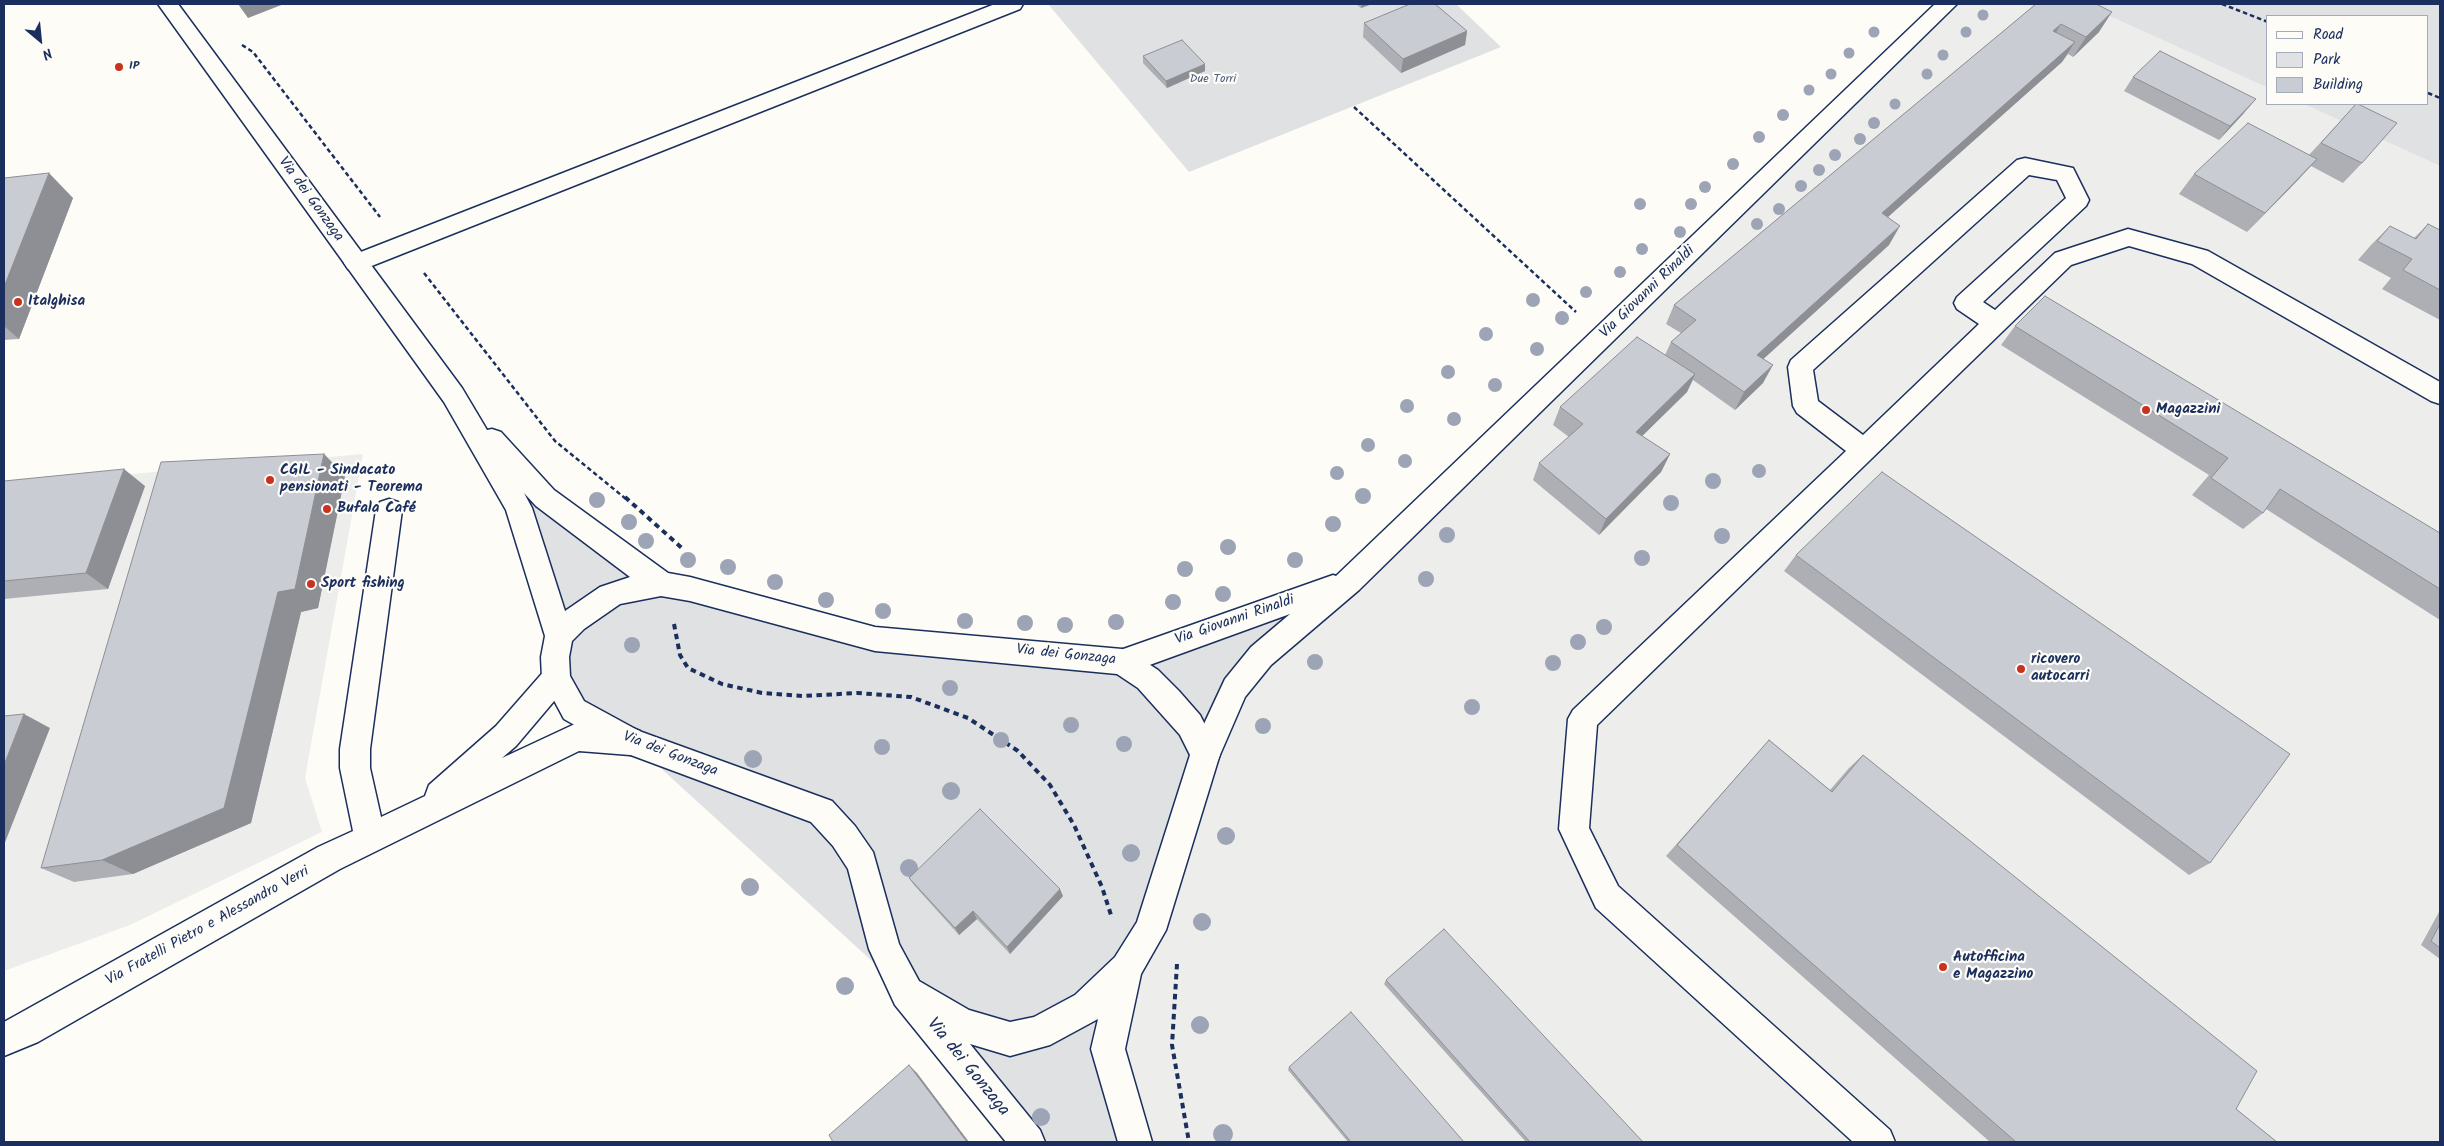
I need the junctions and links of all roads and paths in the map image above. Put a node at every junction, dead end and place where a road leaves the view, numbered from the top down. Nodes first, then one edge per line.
1 (168, 4) edge
2 (1013, 4) edge
3 (1946, 4) edge
4 (2222, 4) edge
5 (2266, 21) edge
6 (237, 42) dead end
7 (1354, 107) dead end
8 (402, 244) junction
9 (356, 263) junction
10 (1996, 323) junction
11 (1602, 336) junction
12 (2440, 394) edge
13 (453, 395) junction
14 (1864, 450) junction
15 (389, 510) dead end
16 (686, 551) dead end
17 (1349, 582) junction
18 (661, 584) junction
19 (690, 590) junction
20 (559, 636) junction
21 (1122, 662) junction
22 (556, 678) junction
23 (630, 741) junction
24 (1206, 754) junction
25 (413, 819) junction
26 (370, 839) junction
27 (1126, 968) junction
28 (907, 993) junction
29 (4, 1039) edge
30 (1028, 1142) edge
31 (1135, 1142) edge
32 (1878, 1142) edge

1 - 9 main road, Via dei Gonzaga
2 - 8 main road
3 - 11 main road, Via Giovanni Rinaldi
4 - 5 path
6 - 8 path
7 - 11 path
8 - 9 main road
8 - 16 path
9 - 13 main road, Via dei Gonzaga
10 - 12 main road
10 - 14 main road
10 - 14 main road
11 - 17 main road, Via Giovanni Rinaldi
13 - 18 main road, Via dei Gonzaga
13 - 20 main road, Via dei Gonzaga
14 - 32 main road
15 - 26 main road
17 - 21 main road, Via Giovanni Rinaldi
17 - 24 main road, Via Giovanni Rinaldi
18 - 19 main road, Via dei Gonzaga
18 - 20 main road, Via dei Gonzaga
19 - 21 main road, Via dei Gonzaga
19 - 27 path
20 - 22 main road, Via dei Gonzaga
21 - 24 main road, Via dei Gonzaga
22 - 23 main road, Via dei Gonzaga
22 - 25 main road, Via Fratelli Pietro e Alessandro Verri
23 - 25 main road, Via Fratelli Pietro e Alessandro Verri
23 - 28 main road, Via dei Gonzaga
24 - 27 main road, Via dei Gonzaga
25 - 26 main road, Via Fratelli Pietro e Alessandro Verri
26 - 29 main road, Via Fratelli Pietro e Alessandro Verri
27 - 28 main road, Via dei Gonzaga
27 - 31 main road, Via dei Gonzaga
28 - 30 main road, Via dei Gonzaga

